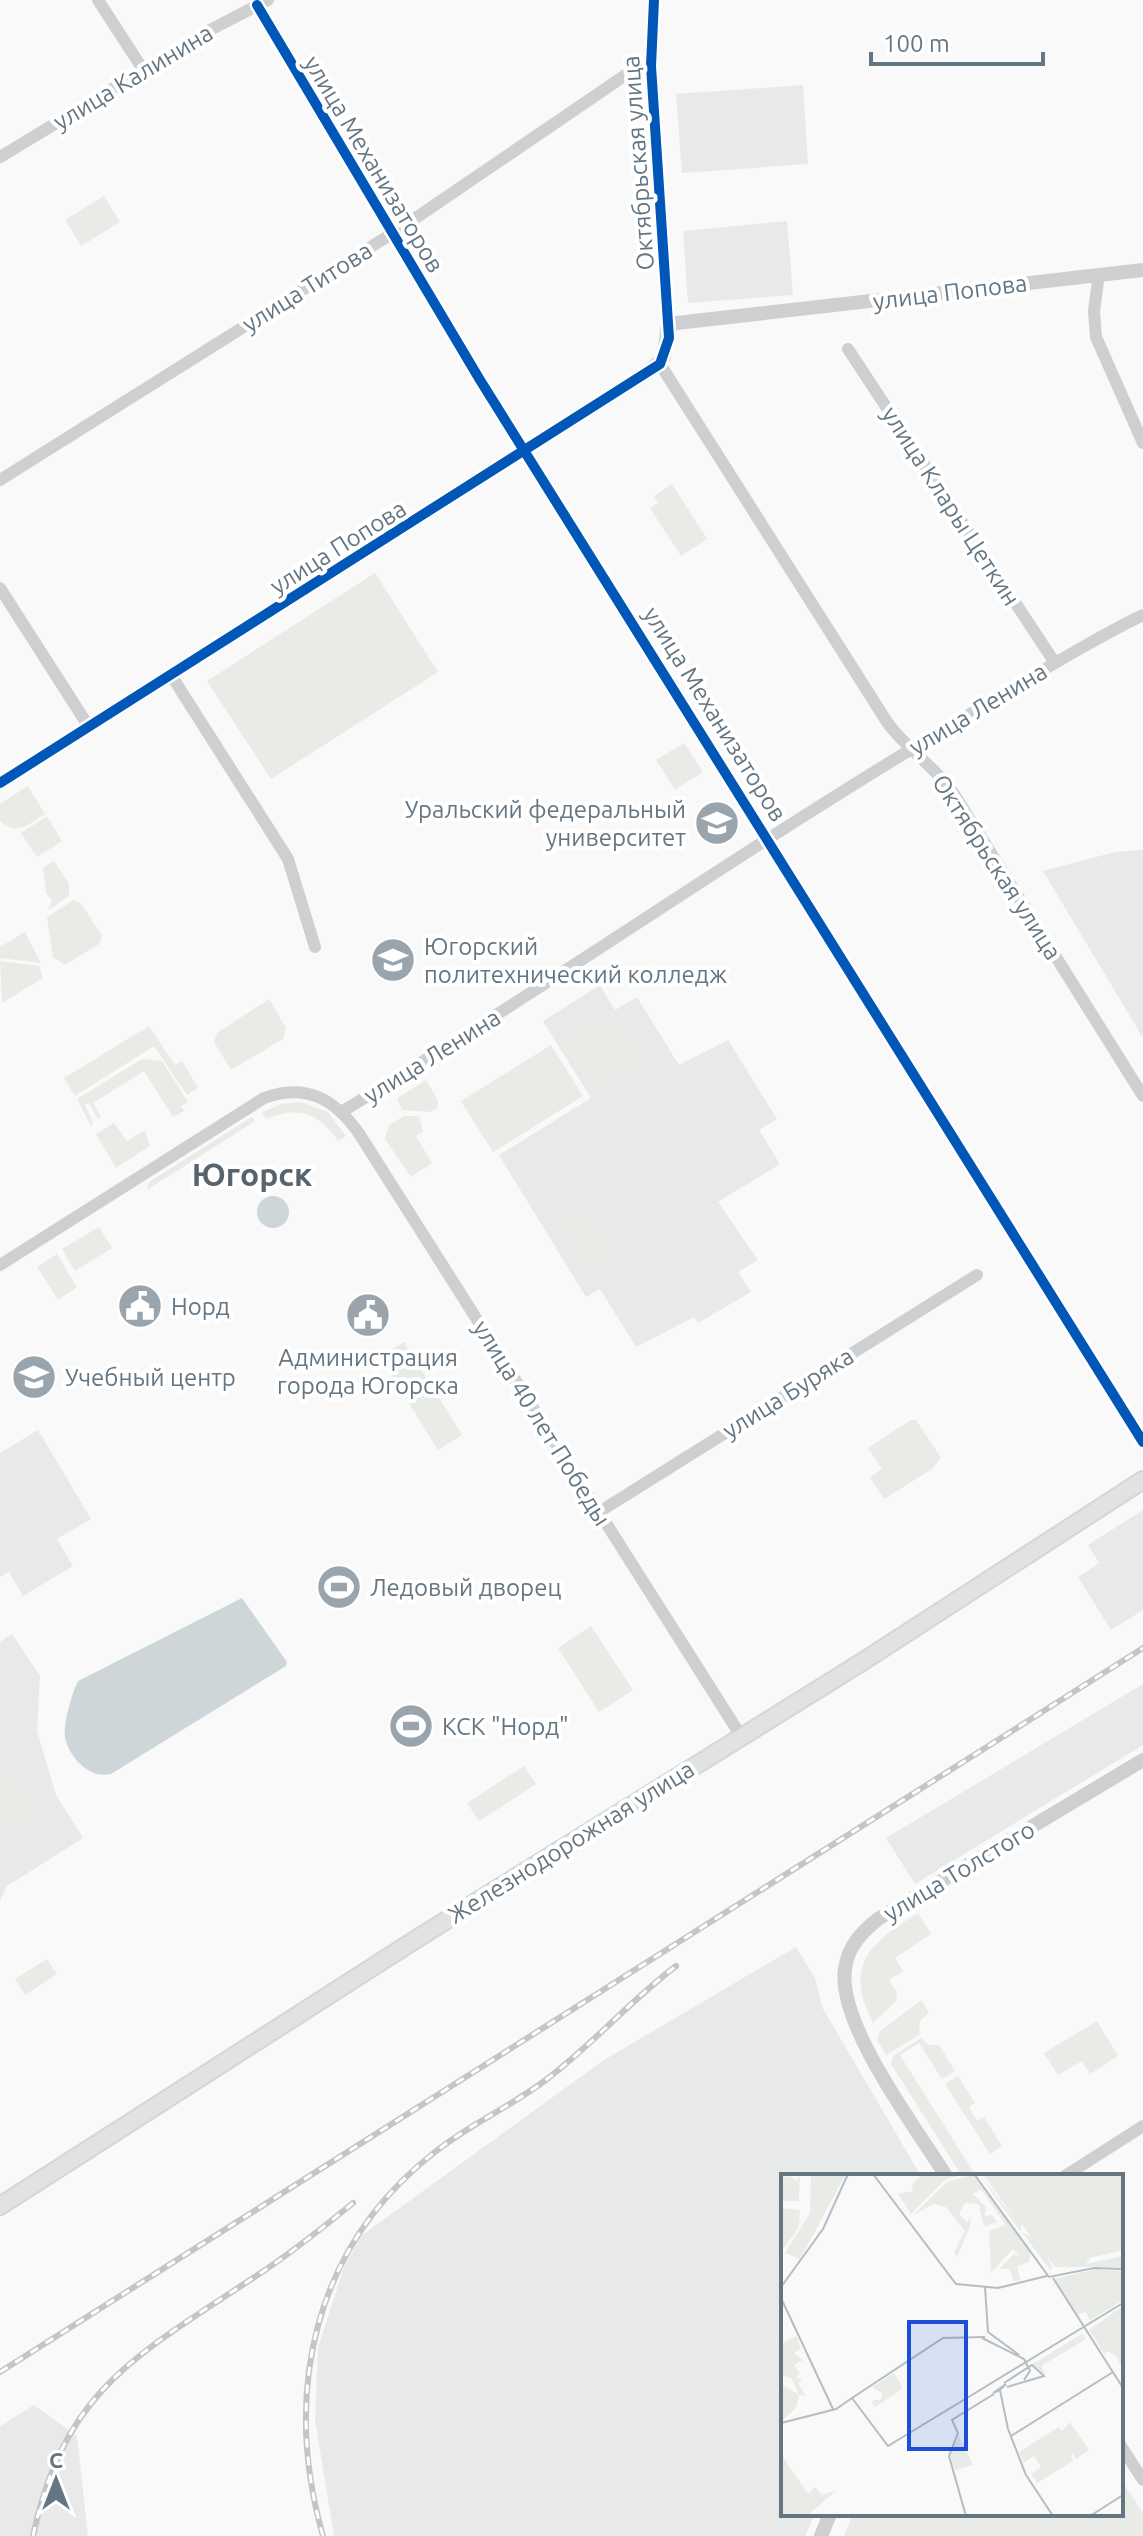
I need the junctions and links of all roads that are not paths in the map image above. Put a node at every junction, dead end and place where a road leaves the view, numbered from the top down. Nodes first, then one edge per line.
1 (98, 0) edge
2 (654, 0) edge
3 (263, 3) edge
4 (651, 66) junction
5 (144, 71) junction
6 (0, 157) edge
7 (392, 234) junction
8 (1143, 270) edge
9 (1099, 274) junction
10 (700, 322) junction
11 (668, 324) junction
12 (848, 349) dead end
13 (662, 360) junction
14 (1143, 443) edge
15 (525, 451) junction
16 (0, 480) edge
17 (0, 588) edge
18 (1143, 615) edge
19 (1055, 663) junction
20 (171, 675) junction
21 (89, 727) junction
22 (911, 748) junction
23 (0, 783) edge
24 (768, 837) junction
25 (315, 947) dead end
26 (1143, 1096) edge
27 (343, 1111) junction
28 (0, 1265) edge
29 (977, 1275) dead end
30 (1143, 1442) edge
31 (1143, 1480) edge
32 (599, 1512) junction
33 (741, 1736) junction
34 (1143, 1760) edge
35 (1143, 2126) edge
36 (945, 2174) edge
37 (1068, 2174) edge
38 (0, 2206) edge
39 (1123, 2449) edge
40 (1143, 2480) edge
41 (829, 2516) edge
42 (821, 2536) edge

1 - 5 street
2 - 4 street, Октябрьская улица
3 - 5 street, улица Калинина
3 - 7 street, улица Механизаторов
4 - 7 street, улица Титова
4 - 11 street, Октябрьская улица
5 - 6 street, улица Калинина
7 - 15 street, улица Механизаторов
7 - 16 street, улица Титова
8 - 9 street, улица Попова
9 - 10 street, улица Попова
9 - 14 street
10 - 11 street, улица Попова
10 - 13 street, улица Попова
11 - 13 street
12 - 19 street, улица Клары Цеткин
13 - 15 street, улица Попова
13 - 22 street, Октябрьская улица
15 - 20 street, улица Попова
15 - 24 street, улица Механизаторов
17 - 21 street
18 - 19 street, улица Ленина
19 - 22 street, улица Ленина
20 - 21 street, улица Попова
20 - 25 street
21 - 23 street, улица Попова
22 - 24 street, улица Ленина
22 - 26 street, Октябрьская улица
24 - 27 street, улица Ленина
24 - 30 street, улица Механизаторов
27 - 28 street, улица Ленина
27 - 32 street, улица 40 лет Победы
29 - 32 street, улица Буряка
31 - 33 main road, Железнодорожная улица
32 - 33 street, улица 40 лет Победы
33 - 38 main road, Железнодорожная улица
34 - 36 street, улица Толстого
35 - 37 street
39 - 40 street
41 - 42 street

